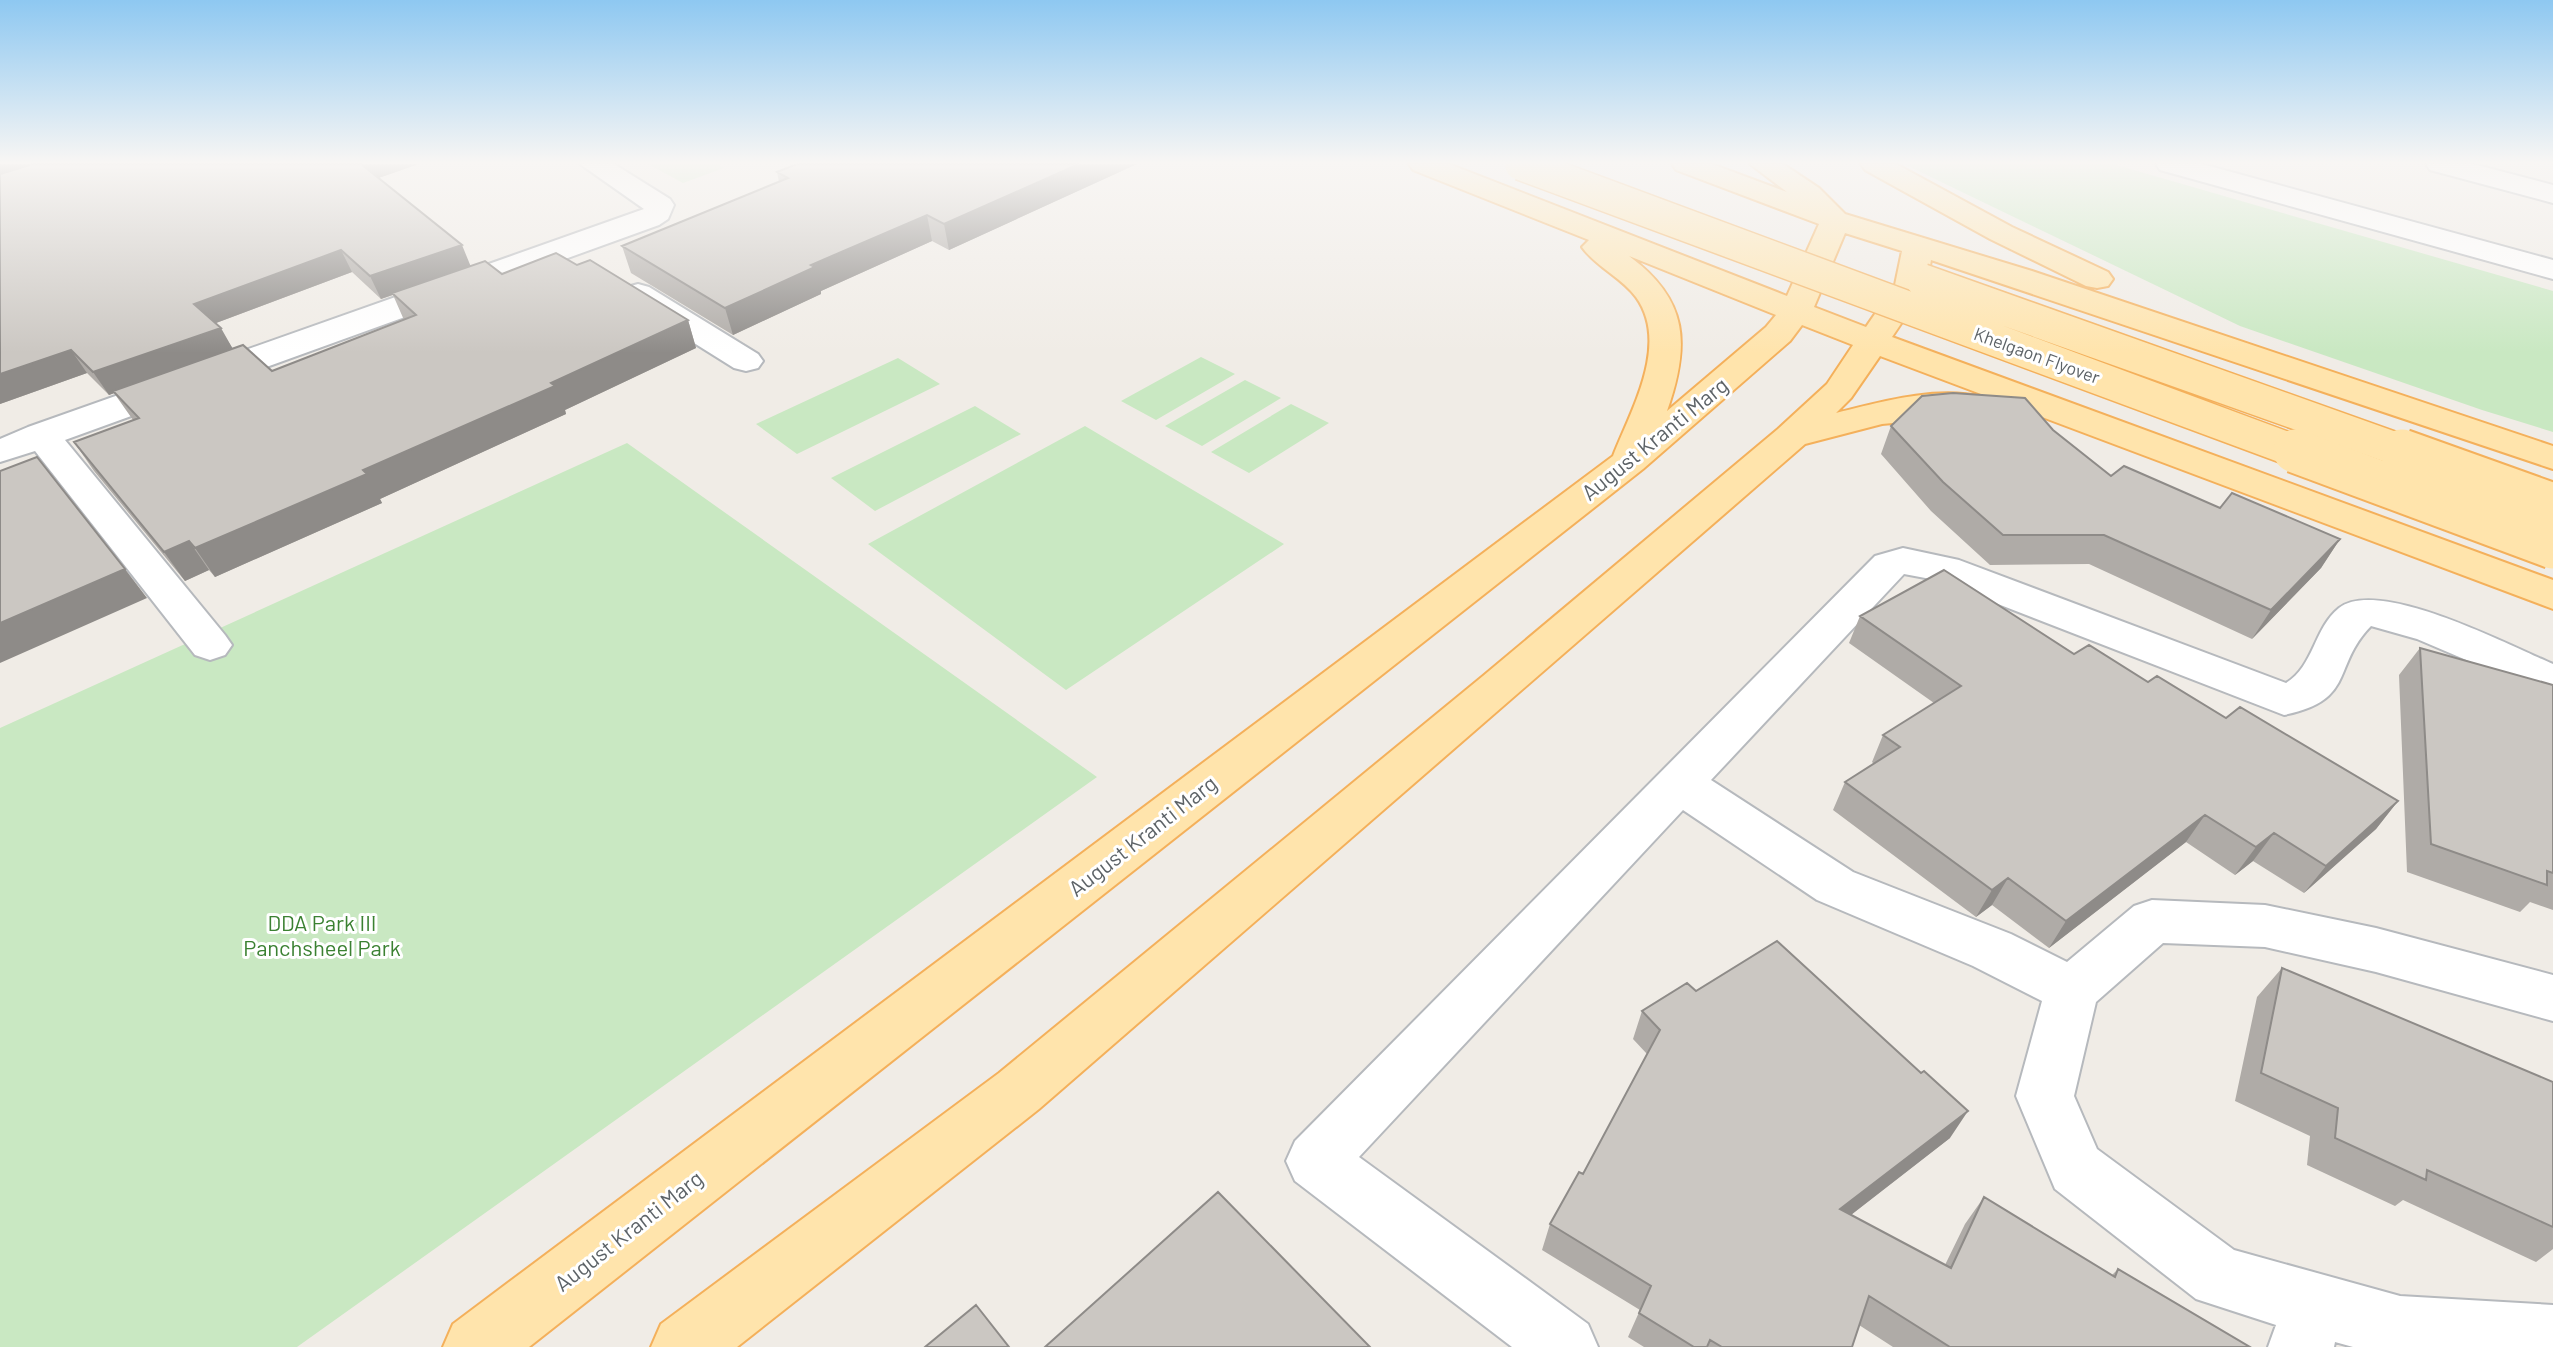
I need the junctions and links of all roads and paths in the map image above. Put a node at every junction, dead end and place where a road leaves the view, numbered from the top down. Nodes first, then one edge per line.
1 (626, 227) edge
2 (1562, 227) edge
3 (1587, 227) edge
4 (1690, 227) edge
5 (1775, 227) edge
6 (1832, 227) edge
7 (1858, 227) edge
8 (1907, 227) edge
9 (1992, 227) edge
10 (2397, 227) edge
11 (1918, 245) junction
12 (564, 248) junction
13 (2553, 270) edge
14 (1797, 310) junction
15 (1872, 341) junction
16 (746, 361) dead end
17 (2276, 365) junction
18 (2055, 409) junction
19 (41, 435) junction
20 (1791, 437) junction
21 (2512, 445) junction
22 (0, 451) edge
23 (2553, 458) edge
24 (1630, 461) junction
25 (2553, 505) edge
26 (2553, 547) edge
27 (2453, 557) junction
28 (2553, 595) edge
29 (210, 645) dead end
30 (2553, 682) edge
31 (1679, 783) junction
32 (2072, 990) junction
33 (2553, 998) edge
34 (2309, 1326) edge
35 (2553, 1338) edge
36 (476, 1347) edge
37 (684, 1347) edge
38 (1565, 1347) edge

1 - 12 street
2 - 24 main road
3 - 14 main road
4 - 26 main road, Khelgaon Flyover, bridge
5 - 25 main road, Khelgaon Flyover, bridge
6 - 14 main road, August Kranti Marg
7 - 11 main road
8 - 11 main road
9 - 17 main road
10 - 13 street
11 - 15 main road
11 - 17 main road
12 - 16 street
12 - 19 street
14 - 15 main road
14 - 24 main road, August Kranti Marg
15 - 18 main road
15 - 20 main road
17 - 21 main road
18 - 20 main road
18 - 27 main road
19 - 22 street
19 - 29 street
20 - 37 main road
21 - 23 main road
21 - 27 main road
24 - 36 main road, August Kranti Marg
27 - 28 main road
30 - 31 street
31 - 32 street
31 - 38 street
32 - 33 street
32 - 34 street
34 - 35 street

